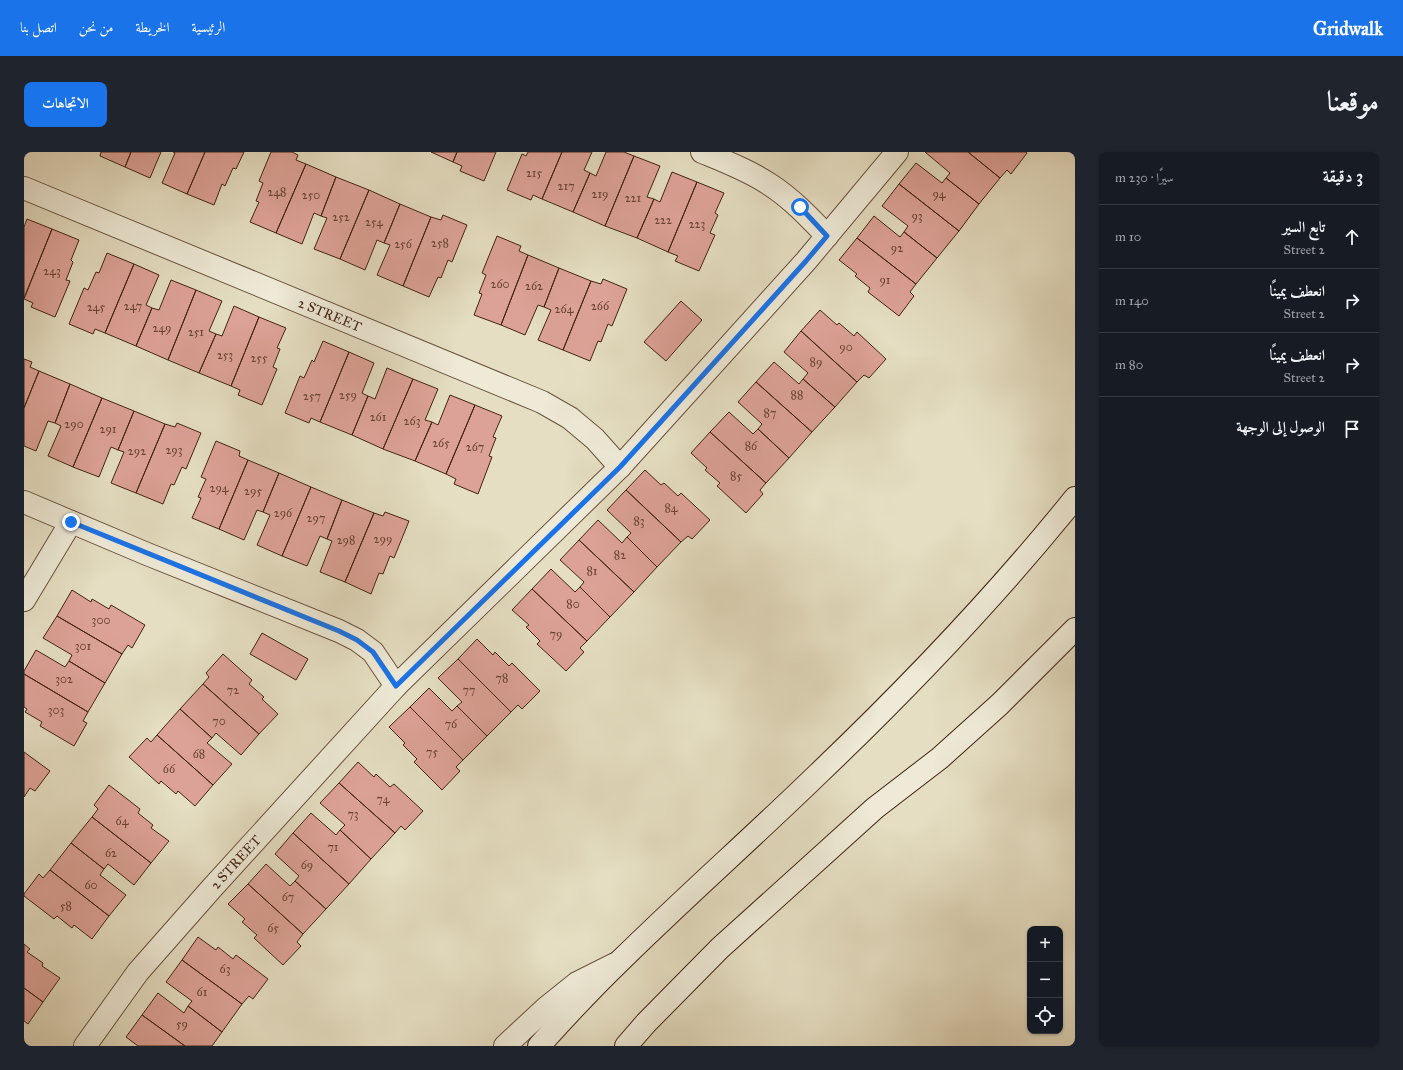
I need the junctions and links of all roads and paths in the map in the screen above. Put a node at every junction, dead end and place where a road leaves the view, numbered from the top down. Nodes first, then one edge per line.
1 (702, 152) edge
2 (897, 152) edge
3 (24, 188) edge
4 (827, 236) junction
5 (620, 467) junction
6 (1075, 498) edge
7 (24, 502) edge
8 (71, 522) junction
9 (24, 600) edge
10 (1075, 629) edge
11 (396, 686) junction
12 (618, 963) junction
13 (85, 1046) edge
14 (505, 1046) edge
15 (540, 1046) edge
16 (626, 1046) edge

1 - 4 street
2 - 4 street, 2 STREET
3 - 5 street, 2 STREET
4 - 5 street, 2 STREET
5 - 11 street, 2 STREET
6 - 12 street
7 - 8 street
8 - 9 street
8 - 11 street
10 - 16 street
11 - 13 street, 2 STREET
12 - 14 street
12 - 15 street

